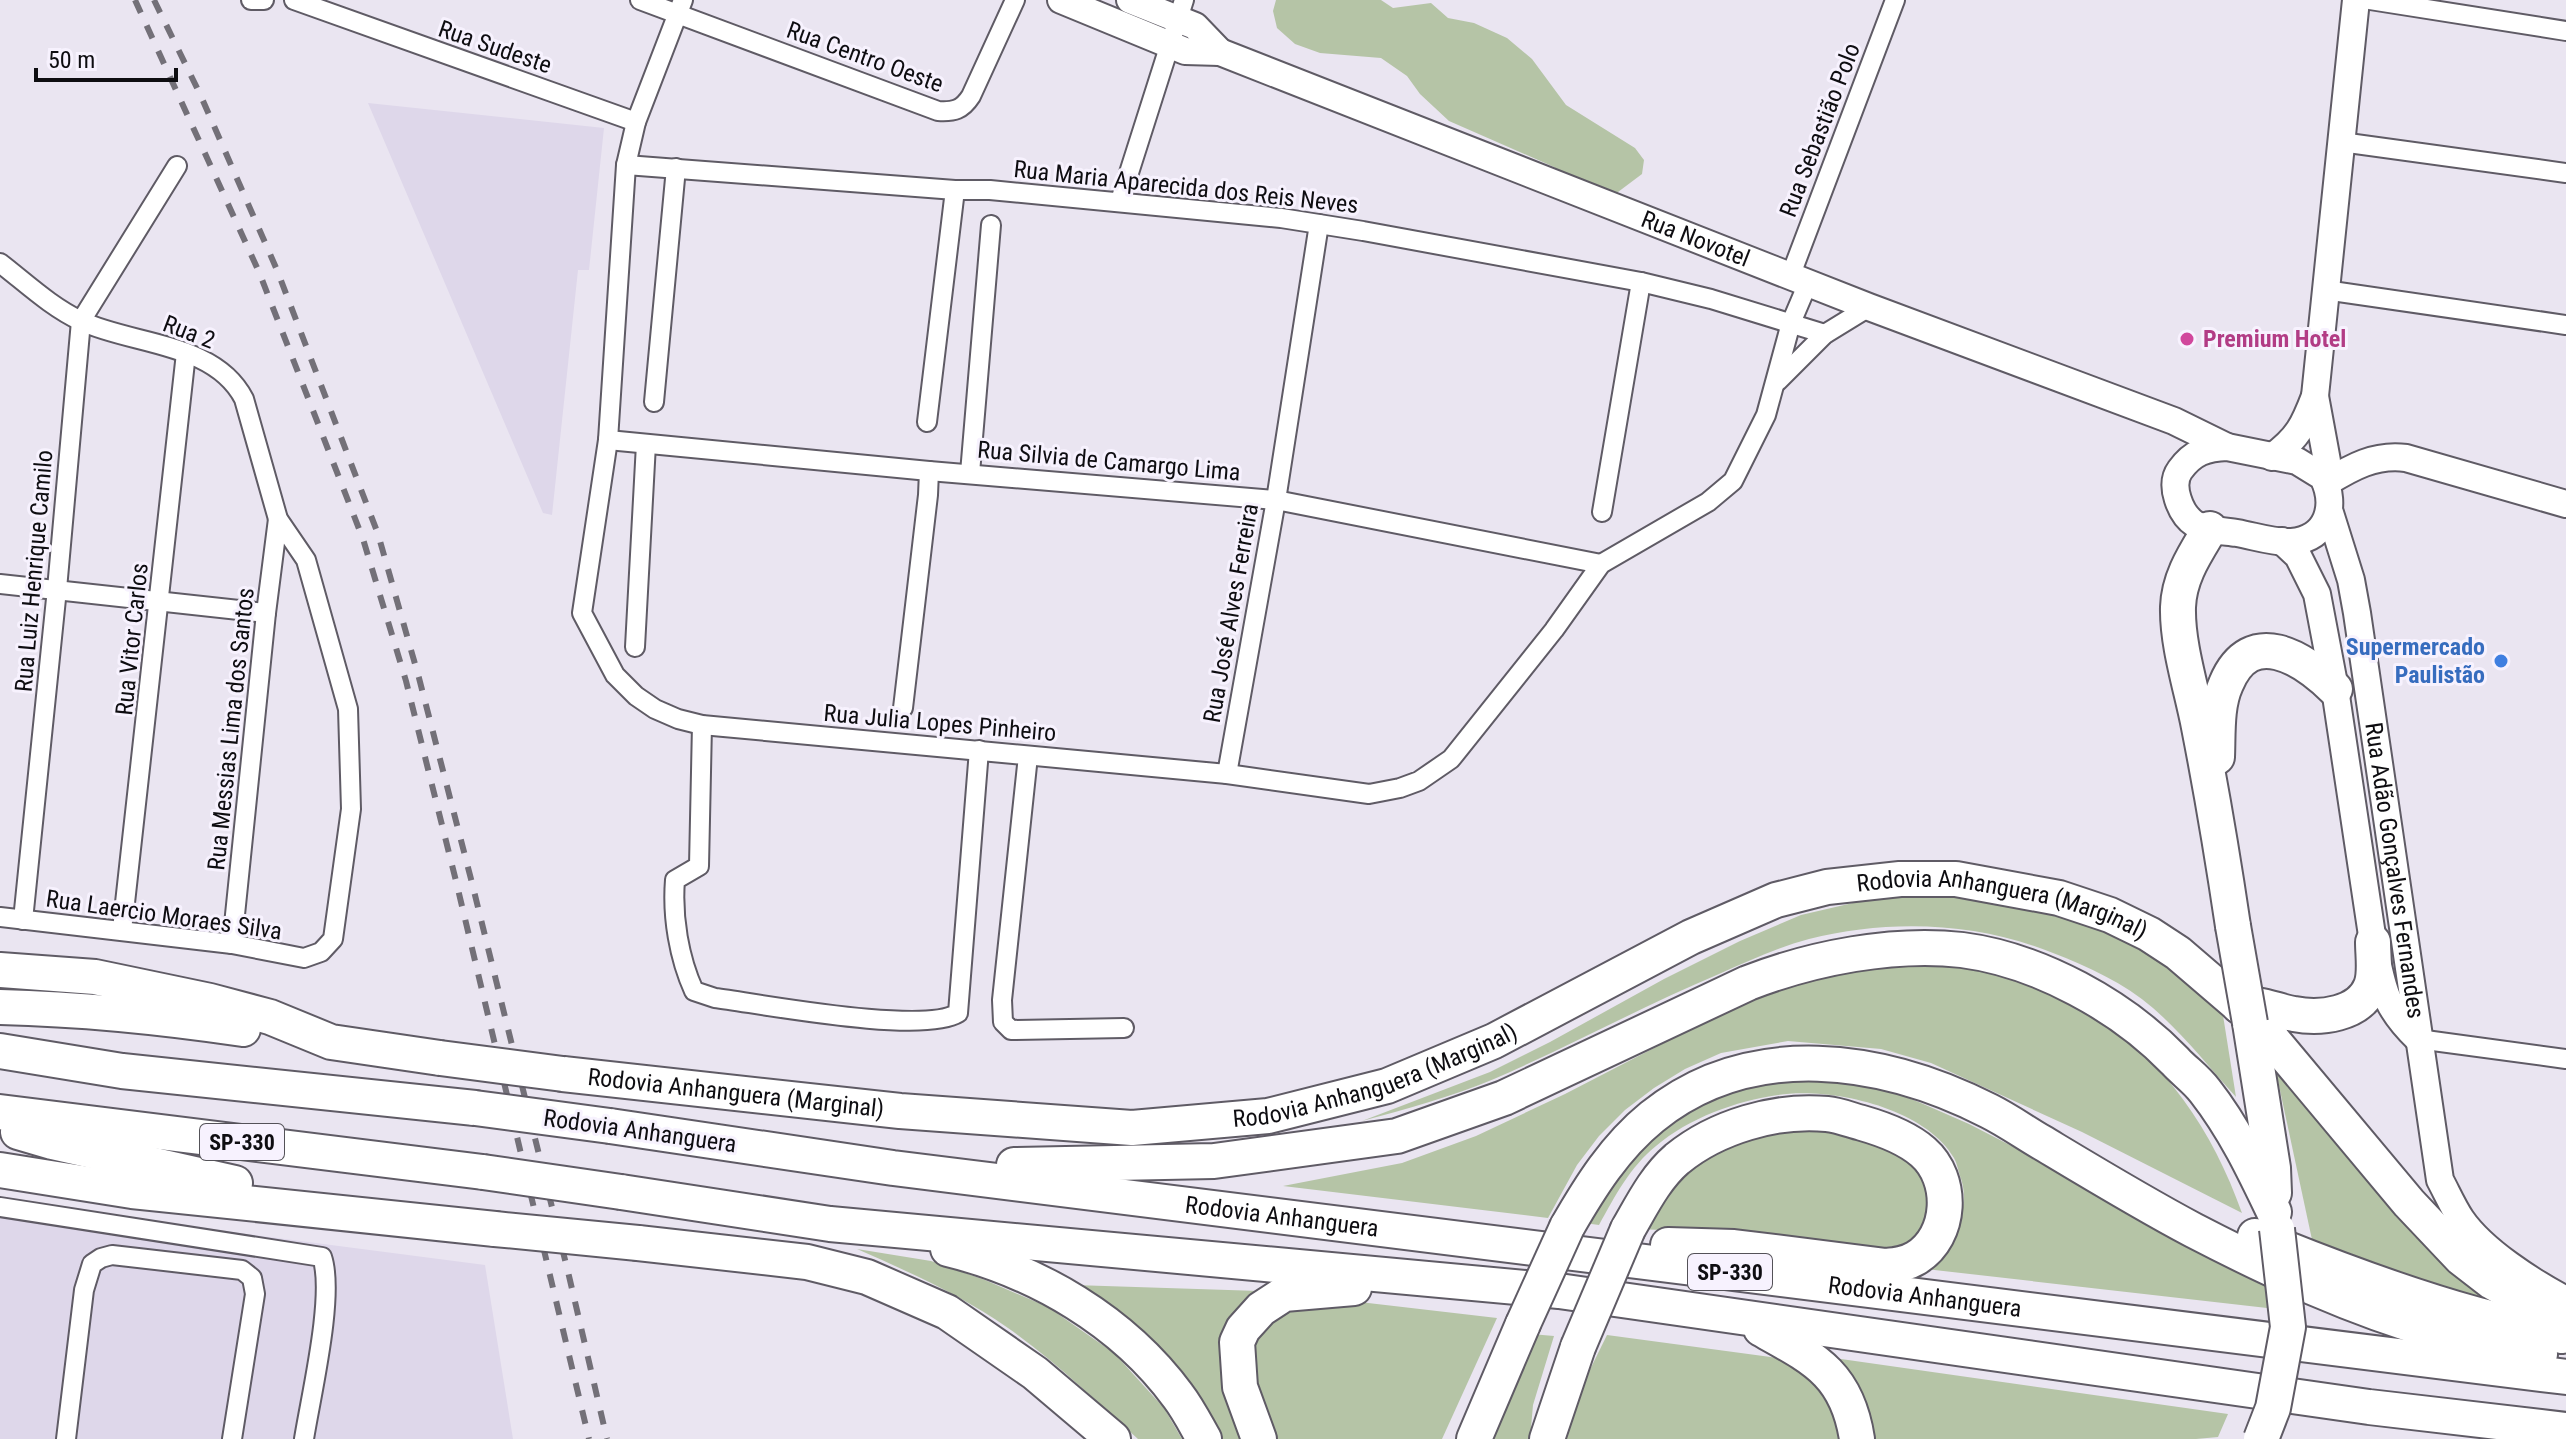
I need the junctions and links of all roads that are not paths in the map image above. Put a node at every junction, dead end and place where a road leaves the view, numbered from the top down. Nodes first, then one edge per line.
1 (251, 0) edge
2 (264, 0) edge
3 (294, 0) edge
4 (640, 0) edge
5 (1015, 0) edge
6 (1061, 0) edge
7 (1130, 0) edge
8 (1895, 0) edge
9 (2356, 0) edge
10 (2370, 0) edge
11 (680, 7) edge
12 (1180, 10) edge
13 (2566, 31) edge
14 (1168, 45) junction
15 (1220, 52) junction
16 (636, 122) junction
17 (2341, 142) junction
18 (626, 165) junction
19 (177, 166) dead end
20 (676, 168) junction
21 (2566, 173) edge
22 (955, 190) junction
23 (1120, 201) junction
24 (1319, 224) junction
25 (991, 225) dead end
26 (0, 263) edge
27 (1799, 280) junction
28 (1641, 282) junction
29 (2325, 290) junction
30 (1869, 307) junction
31 (81, 321) junction
32 (1791, 323) junction
33 (2566, 325) edge
34 (1825, 334) junction
35 (186, 353) junction
36 (1776, 383) junction
37 (2315, 396) junction
38 (654, 402) dead end
39 (2174, 421) junction
40 (927, 422) dead end
41 (608, 440) junction
42 (646, 444) junction
43 (2227, 447) junction
44 (2272, 457) junction
45 (929, 471) junction
46 (970, 473) junction
47 (2176, 475) junction
48 (2325, 480) junction
49 (1276, 500) junction
50 (2566, 504) edge
51 (1602, 512) dead end
52 (2330, 513) junction
53 (278, 519) junction
54 (2210, 529) junction
55 (2282, 541) junction
56 (1601, 564) junction
57 (0, 584) edge
58 (57, 589) junction
59 (161, 600) junction
60 (266, 613) junction
61 (635, 647) dead end
62 (2335, 689) junction
63 (903, 708) dead end
64 (702, 725) junction
65 (979, 750) junction
66 (1028, 756) junction
67 (1227, 774) junction
68 (2215, 810) junction
69 (0, 917) edge
70 (23, 920) junction
71 (122, 930) junction
72 (2373, 942) junction
73 (232, 944) junction
74 (0, 970) edge
75 (2239, 1006) junction
76 (0, 1007) edge
77 (1124, 1028) dead end
78 (2418, 1039) junction
79 (331, 1042) junction
80 (0, 1051) edge
81 (2566, 1059) edge
82 (0, 1112) edge
83 (0, 1126) edge
84 (2043, 1144) junction
85 (893, 1168) junction
86 (0, 1170) edge
87 (0, 1207) edge
88 (2274, 1212) junction
89 (396, 1218) junction
90 (830, 1224) junction
91 (1573, 1240) junction
92 (1473, 1281) junction
93 (2566, 1300) edge
94 (1743, 1319) junction
95 (2566, 1319) edge
96 (2566, 1337) edge
97 (2566, 1359) edge
98 (2566, 1377) edge
99 (2566, 1430) edge
100 (66, 1439) edge
101 (232, 1439) edge
102 (304, 1439) edge
103 (1113, 1439) edge
104 (1204, 1439) edge
105 (1259, 1439) edge
106 (1474, 1439) edge
107 (1547, 1439) edge
108 (1857, 1439) edge
109 (2261, 1439) edge

1 - 2 street
3 - 16 street, Rua Sudeste
4 - 11 street, Rua Centro Oeste
5 - 11 street, Rua Centro Oeste
6 - 14 street, Rua Novotel
7 - 12 street, Rua Novotel
8 - 27 street, Rua Sebastião Polo
9 - 17 street
10 - 13 street
11 - 16 street, Rua Julia Lopes Pinheiro
12 - 14 street
12 - 15 street, Rua Novotel
14 - 15 street, Rua Novotel
14 - 23 street
15 - 27 street, Rua Novotel
16 - 18 street, Rua Julia Lopes Pinheiro
17 - 21 street
17 - 29 street
18 - 20 street, Rua Maria Aparecida dos Reis Neves
18 - 41 street, Rua Julia Lopes Pinheiro
19 - 31 street
20 - 22 street, Rua Maria Aparecida dos Reis Neves
20 - 38 street
22 - 23 street, Rua Maria Aparecida dos Reis Neves
22 - 40 street
23 - 24 street, Rua Maria Aparecida dos Reis Neves
24 - 28 street, Rua Maria Aparecida dos Reis Neves
24 - 49 street, Rua José Alves Ferreira
25 - 46 street
26 - 31 street, Rua 2
27 - 30 street, Rua Novotel
27 - 32 street, Rua Julia Lopes Pinheiro
28 - 32 street, Rua Maria Aparecida dos Reis Neves
28 - 51 street
29 - 33 street
29 - 37 street
30 - 34 street, Rua Julia Lopes Pinheiro
30 - 39 street, Rua Novotel
31 - 35 street, Rua 2
31 - 58 street, Rua Luiz Henrique Camilo
32 - 34 street, Rua Maria Aparecida dos Reis Neves
32 - 36 street, Rua Julia Lopes Pinheiro
34 - 36 street, Rua Julia Lopes Pinheiro
35 - 53 street, Rua 2
35 - 59 street, Rua Vitor Carlos
36 - 56 street, Rua Julia Lopes Pinheiro
37 - 44 street
37 - 48 street
39 - 43 street, Rua Novotel
39 - 47 street
41 - 42 street, Rua Silvia de Camargo Lima
41 - 64 street, Rua Julia Lopes Pinheiro
42 - 45 street, Rua Silvia de Camargo Lima
42 - 61 street
43 - 44 street
43 - 47 street
44 - 48 street
45 - 46 street, Rua Silvia de Camargo Lima
45 - 63 street
46 - 49 street, Rua Silvia de Camargo Lima
47 - 54 street
48 - 50 street
48 - 52 street, Rua Adão Gonçalves Fernandes
49 - 56 street, Rua Silvia de Camargo Lima
49 - 67 street, Rua José Alves Ferreira
52 - 55 street
52 - 78 street, Rua Adão Gonçalves Fernandes
53 - 60 street, Rua Messias Lima dos Santos
53 - 73 street, Rua Laercio Moraes Silva
54 - 55 street
54 - 68 highway
55 - 62 street, Rua Adão Gonçalves Fernandes
56 - 67 street, Rua Julia Lopes Pinheiro
57 - 58 street
58 - 59 street
58 - 70 street, Rua Luiz Henrique Camilo
59 - 60 street
59 - 71 street, Rua Vitor Carlos
60 - 73 street, Rua Messias Lima dos Santos
62 - 68 highway
62 - 72 street, Rua Adão Gonçalves Fernandes
64 - 65 street, Rua Julia Lopes Pinheiro
64 - 65 street
65 - 66 street, Rua Julia Lopes Pinheiro
66 - 67 street, Rua Julia Lopes Pinheiro
66 - 77 street
68 - 88 highway, bridge
69 - 70 street, Rua Laercio Moraes Silva
70 - 71 street, Rua Laercio Moraes Silva
71 - 73 street, Rua Laercio Moraes Silva
72 - 75 highway
72 - 78 street, Rua Adão Gonçalves Fernandes
74 - 79 highway, Rodovia Anhanguera (Marginal)
75 - 79 highway, Rodovia Anhanguera (Marginal), bridge
75 - 95 highway, Rodovia Anhanguera (Marginal)
76 - 79 highway
78 - 81 street
78 - 93 street, Rua Adão Gonçalves Fernandes
80 - 85 highway, Rodovia Anhanguera / SP-330, bridge
82 - 90 highway, Rodovia Anhanguera / SP-330, bridge
83 - 89 highway
84 - 91 highway
84 - 96 highway
84 - 97 highway
85 - 88 highway
85 - 91 highway, Rodovia Anhanguera / SP-330
86 - 89 highway
87 - 102 street
88 - 109 highway, bridge
89 - 103 highway, bridge
90 - 92 highway, Rodovia Anhanguera / SP-330
90 - 104 highway
91 - 98 highway, Rodovia Anhanguera / SP-330
91 - 106 highway, bridge
91 - 107 highway, bridge
92 - 94 highway, Rodovia Anhanguera / SP-330
92 - 105 highway
94 - 99 highway, Rodovia Anhanguera / SP-330
94 - 108 highway
100 - 101 street

